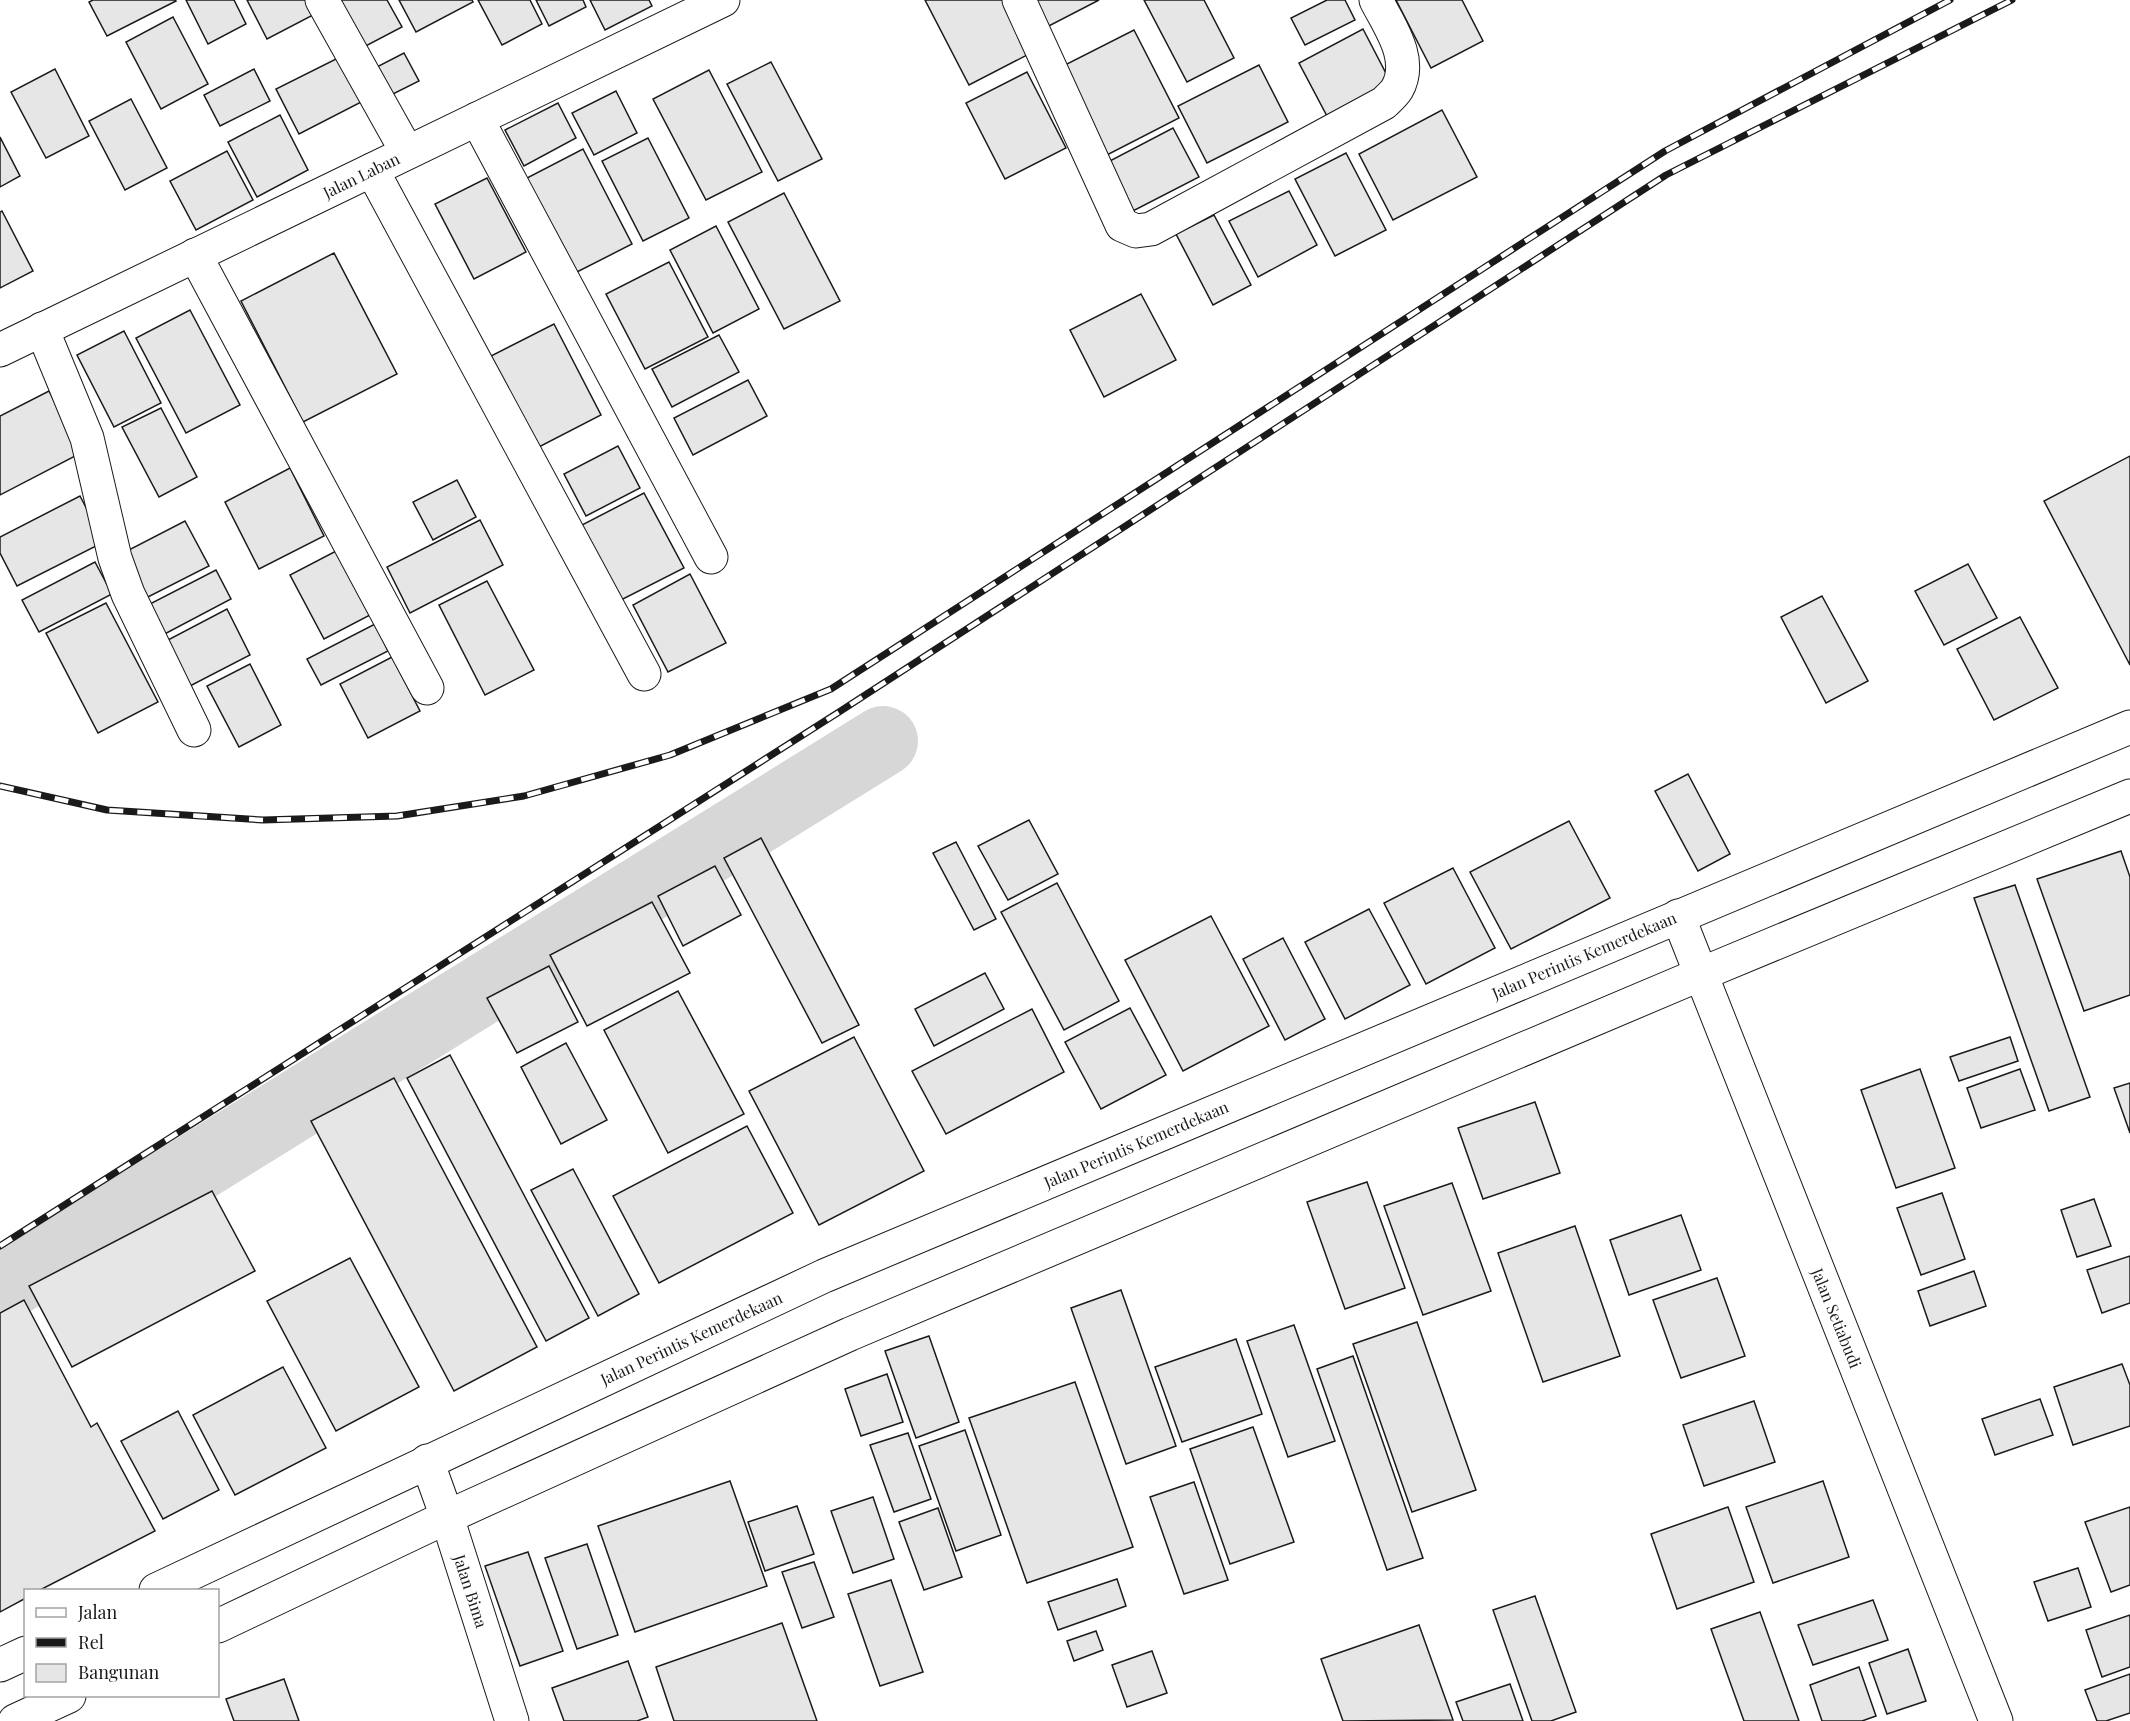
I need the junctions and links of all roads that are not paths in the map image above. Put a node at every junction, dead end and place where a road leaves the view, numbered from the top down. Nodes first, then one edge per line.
1 (322, 0) edge
2 (723, 0) edge
3 (1019, 0) edge
4 (1376, 0) edge
5 (477, 119) junction
6 (407, 152) junction
7 (372, 170) junction
8 (195, 255) junction
9 (42, 329) junction
10 (0, 350) edge
11 (711, 557) dead end
12 (644, 674) dead end
13 (427, 688) dead end
14 (2130, 727) edge
15 (194, 730) dead end
16 (2130, 796) edge
17 (1678, 916) junction
18 (1701, 974) junction
19 (428, 1461) junction
20 (447, 1517) junction
21 (158, 1589) edge
22 (219, 1626) edge
23 (24, 1654) edge
24 (0, 1665) edge
25 (65, 1697) edge
26 (15, 1721) edge
27 (512, 1721) edge
28 (1996, 1721) edge

1 - 6 street
2 - 5 street, Jalan Laban
3 - 4 street
5 - 6 street, Jalan Laban
5 - 11 street
6 - 7 street, Jalan Laban
7 - 8 street, Jalan Laban
7 - 12 street
8 - 9 street, Jalan Laban
8 - 13 street
9 - 10 street, Jalan Laban
9 - 15 street
14 - 17 street, Jalan Perintis Kemerdekaan
16 - 18 street
17 - 18 street, Jalan Setiabudi
17 - 19 street, Jalan Perintis Kemerdekaan
18 - 20 street
18 - 28 street, Jalan Setiabudi
19 - 20 street, Jalan Bima
19 - 21 street, Jalan Perintis Kemerdekaan
20 - 22 street
20 - 27 street, Jalan Bima
23 - 24 street
25 - 26 street

